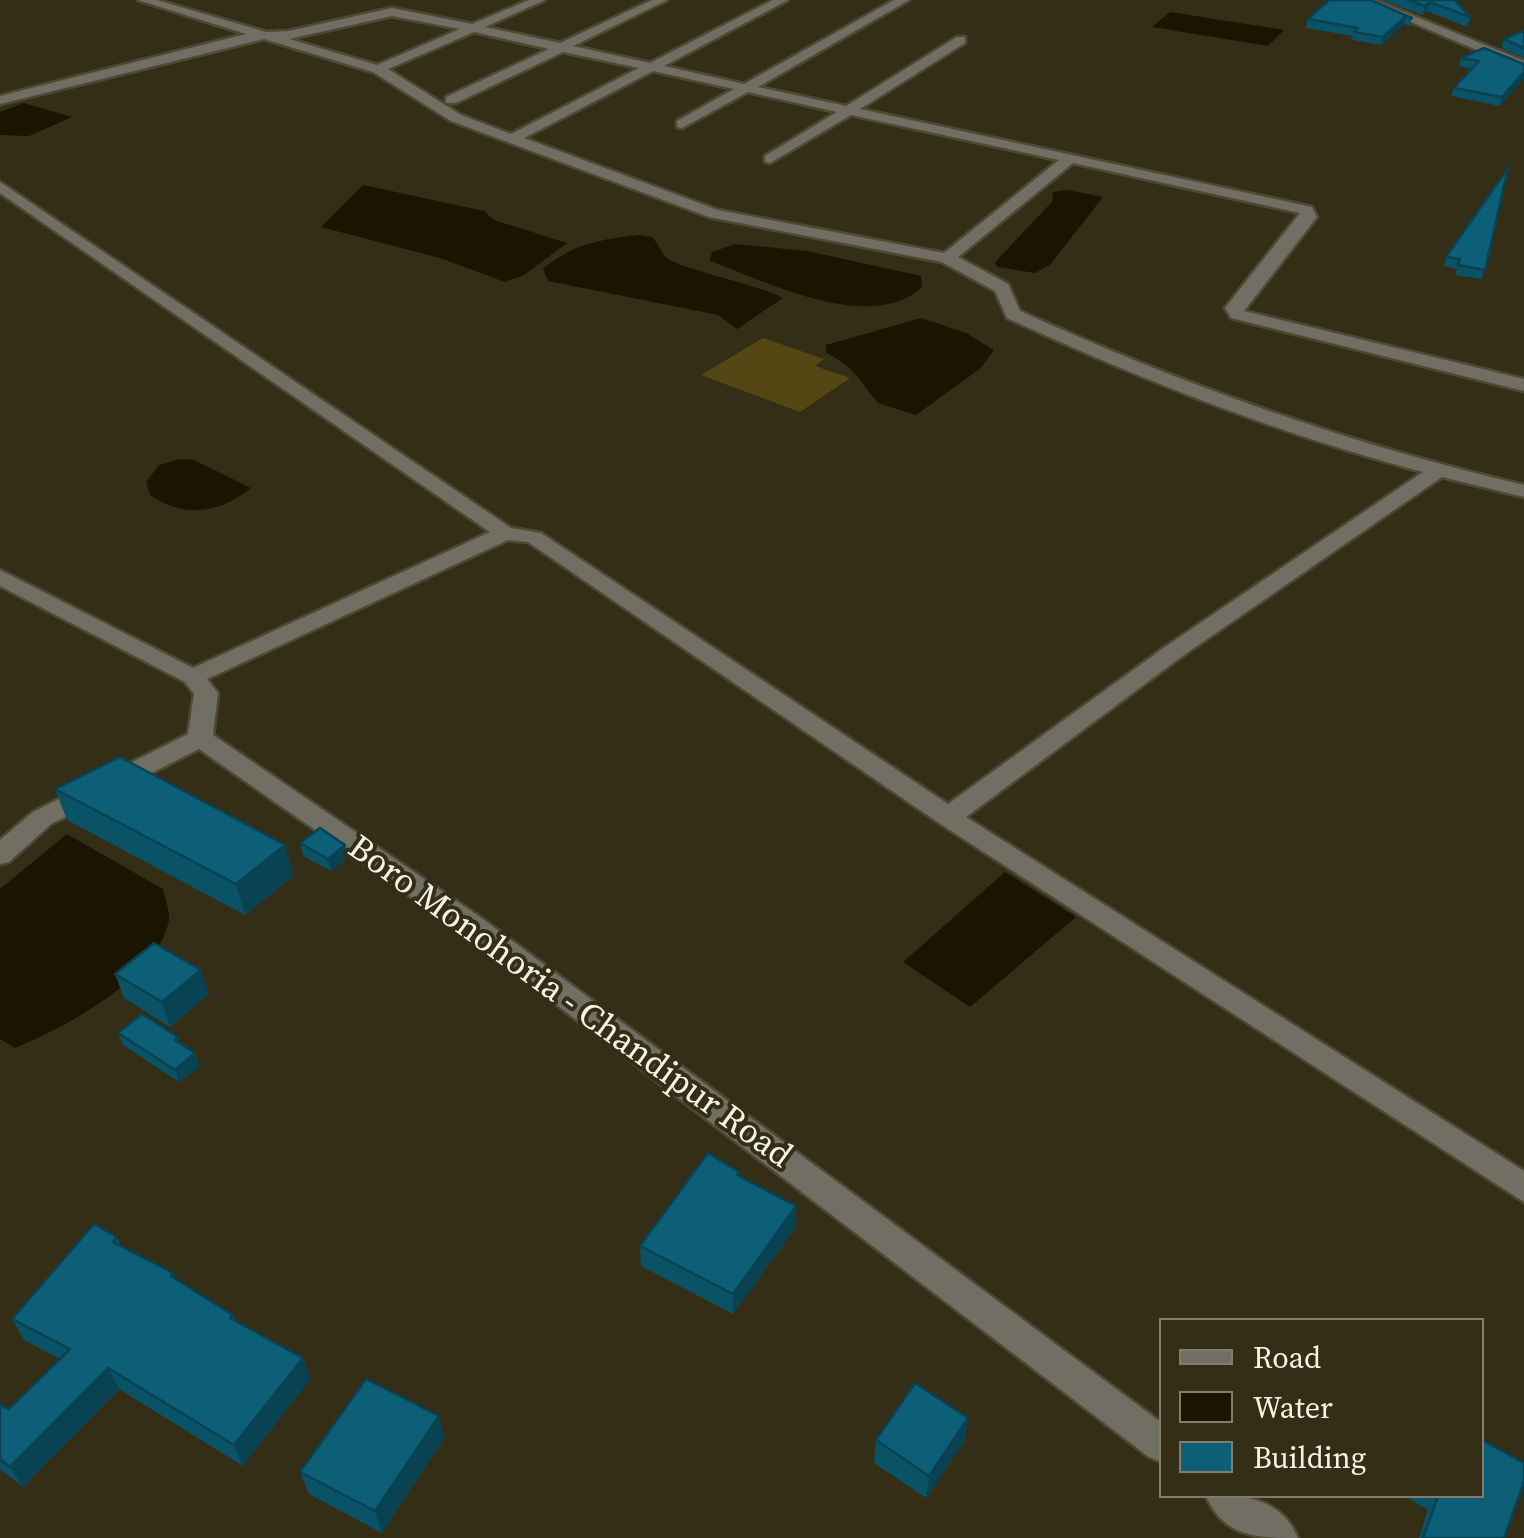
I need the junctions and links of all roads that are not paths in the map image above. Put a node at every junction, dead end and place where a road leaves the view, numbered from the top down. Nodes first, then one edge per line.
1 (144, 0) edge
2 (422, 0) edge
3 (539, 0) edge
4 (661, 0) edge
5 (782, 0) edge
6 (903, 0) edge
7 (1365, 0) edge
8 (392, 12) junction
9 (475, 28) junction
10 (267, 35) junction
11 (961, 40) dead end
12 (562, 46) junction
13 (1524, 50) edge
14 (1501, 58) junction
15 (653, 66) junction
16 (1524, 66) edge
17 (378, 69) junction
18 (748, 87) junction
19 (0, 100) edge
20 (452, 100) dead end
21 (851, 109) junction
22 (682, 124) dead end
23 (514, 138) junction
24 (1072, 157) junction
25 (770, 159) dead end
26 (0, 186) edge
27 (948, 258) junction
28 (1524, 385) edge
29 (1437, 472) junction
30 (1524, 491) edge
31 (504, 534) junction
32 (0, 577) edge
33 (194, 677) junction
34 (200, 738) junction
35 (948, 817) junction
36 (0, 855) edge
37 (1524, 1188) edge
38 (1159, 1443) edge
39 (1229, 1498) edge
40 (1279, 1538) edge

1 - 10 street
2 - 8 street
3 - 9 street
4 - 12 street
5 - 15 street
6 - 18 street
7 - 14 street
8 - 9 street
8 - 10 street
9 - 12 street
9 - 17 street
10 - 17 street
10 - 19 street
11 - 21 street
12 - 15 street
12 - 20 street
13 - 14 street
14 - 16 street
15 - 18 street
15 - 23 street
17 - 23 street
18 - 21 street
18 - 22 street
21 - 24 street
21 - 25 street
23 - 27 street
24 - 27 street
24 - 28 street
26 - 31 street
27 - 29 street
29 - 30 street
29 - 35 street
31 - 33 street
31 - 35 street
32 - 33 street
33 - 34 street
34 - 36 street
34 - 38 street, Boro Monohoria - Chandipur Road
35 - 37 street
39 - 40 street

